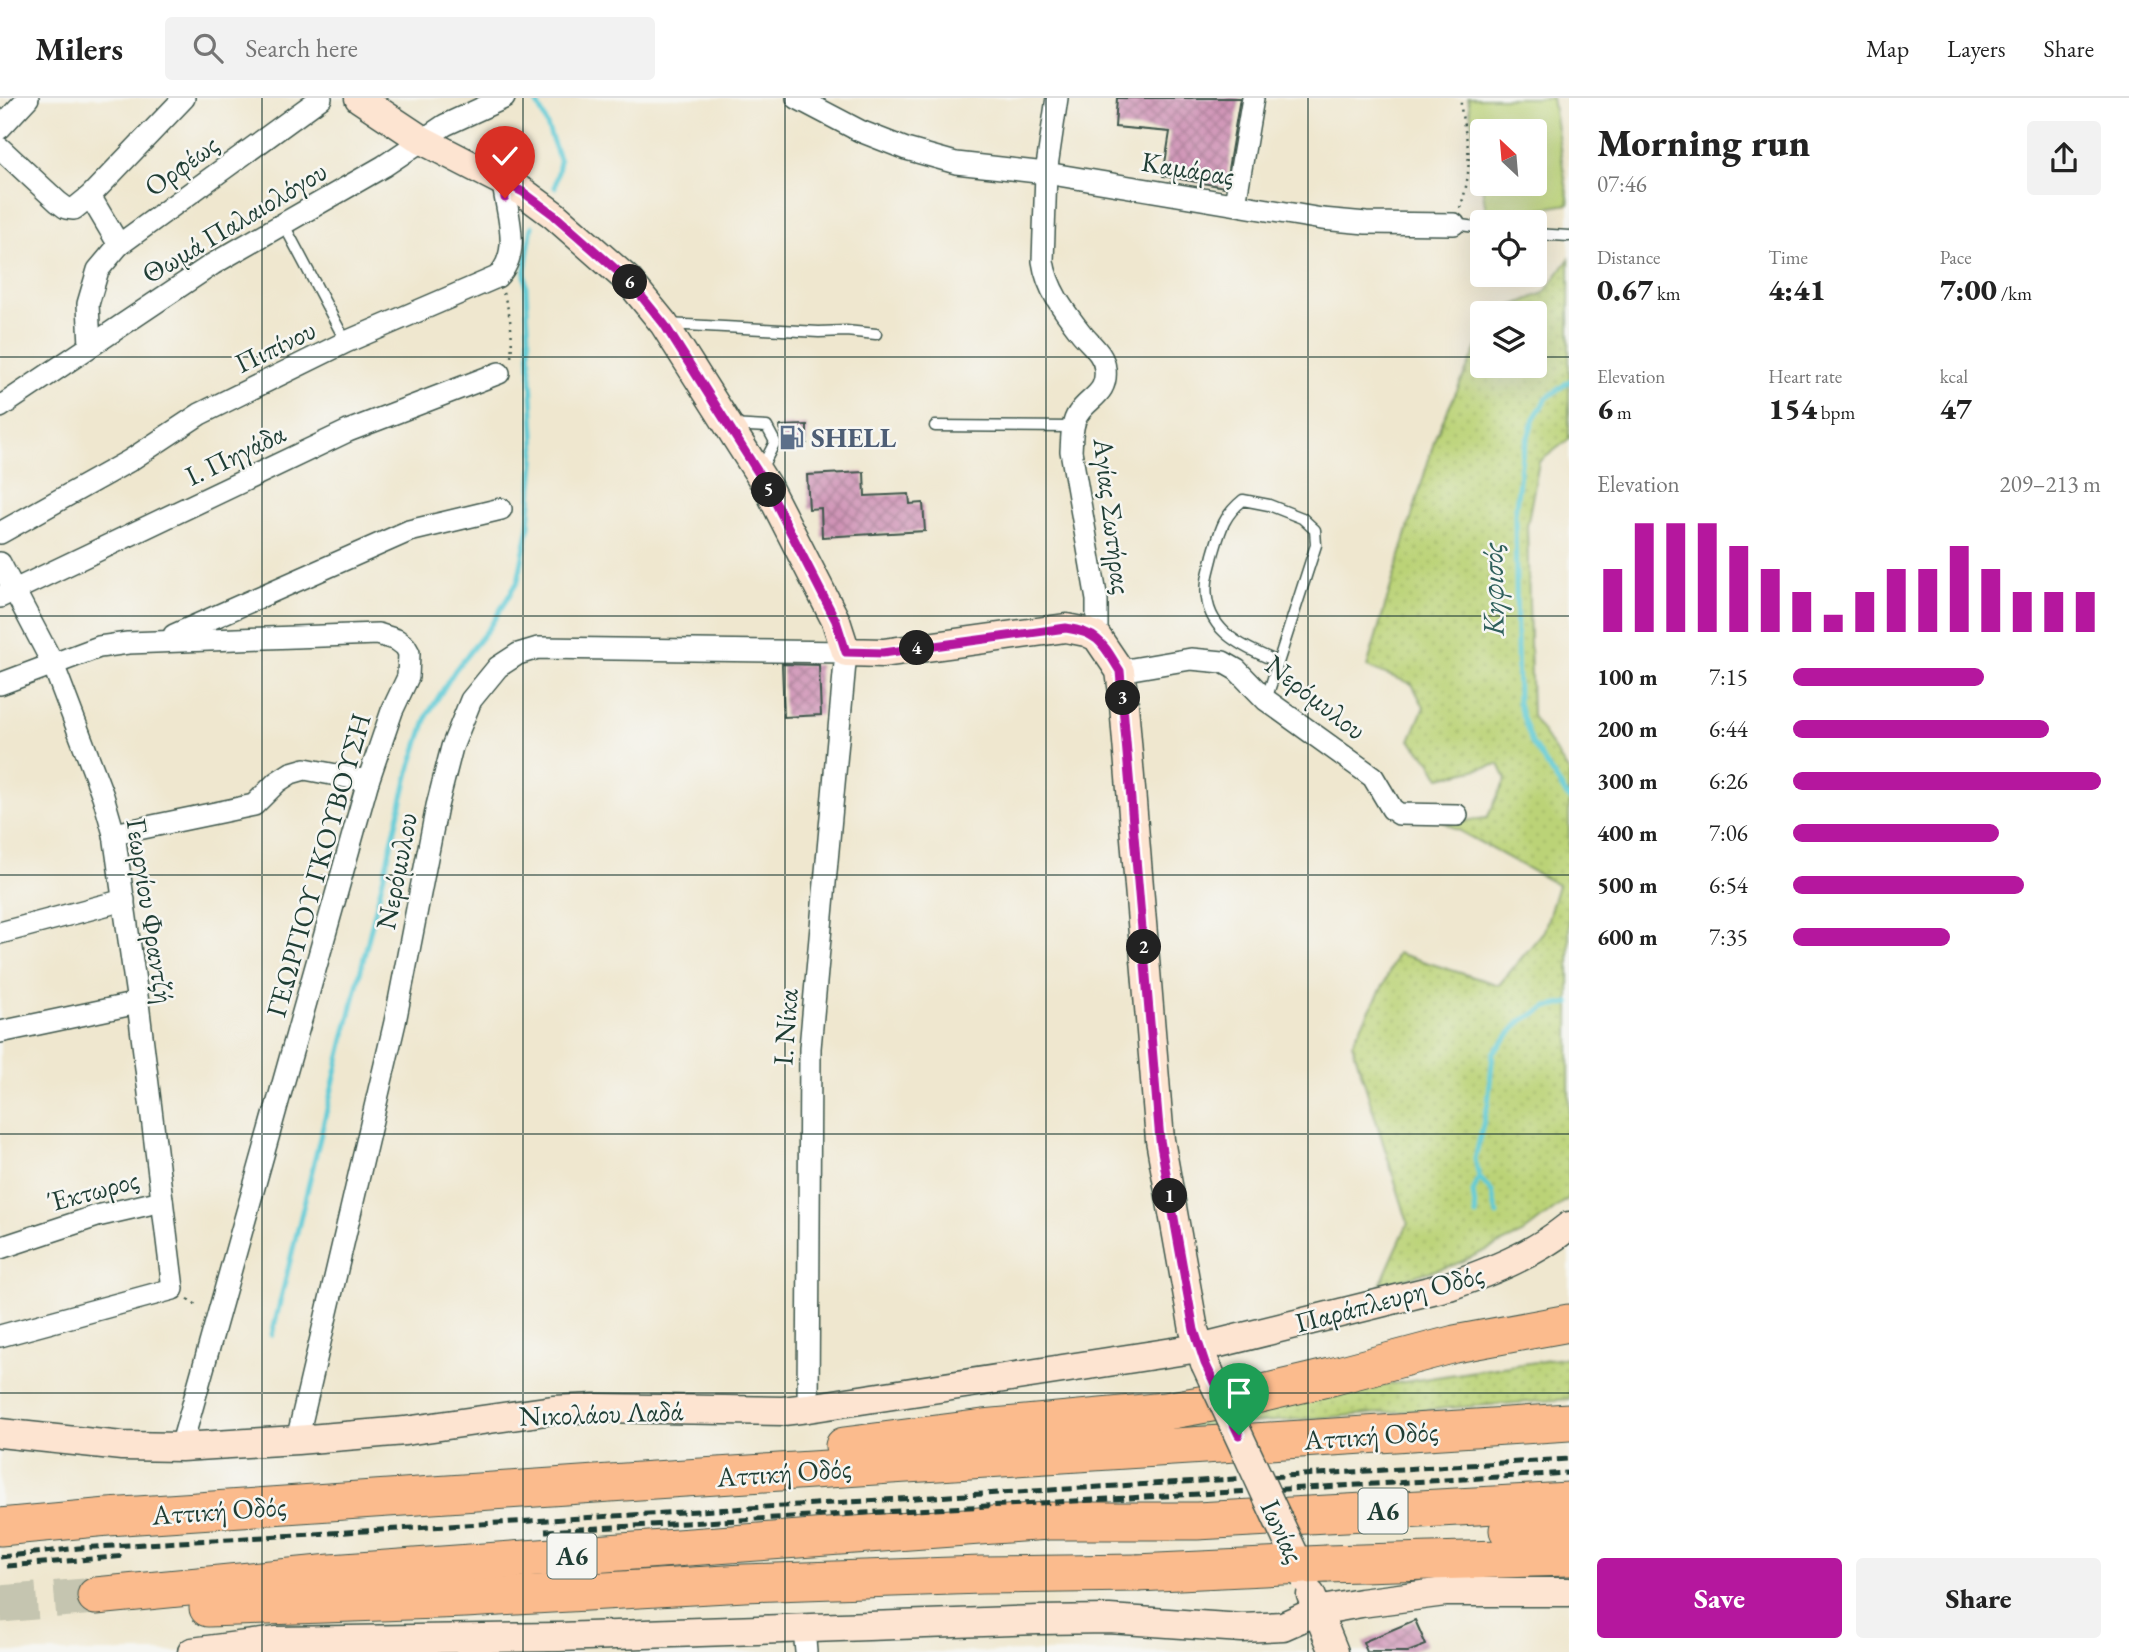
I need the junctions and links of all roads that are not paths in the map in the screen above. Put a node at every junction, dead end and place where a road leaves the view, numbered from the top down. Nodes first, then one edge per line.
1 (184, 98) edge
2 (321, 98) edge
3 (359, 98) edge
4 (504, 98) edge
5 (797, 98) edge
6 (1057, 98) edge
7 (1253, 98) edge
8 (15, 102) edge
9 (0, 128) edge
10 (422, 140) junction
11 (0, 148) edge
12 (1046, 173) junction
13 (513, 187) junction
14 (90, 196) junction
15 (1235, 204) junction
16 (283, 223) junction
17 (1454, 224) joint
18 (1470, 226) edge
19 (1547, 234) edge
20 (1569, 236) edge
21 (119, 245) junction
22 (664, 324) junction
23 (876, 334) dead end
24 (346, 342) junction
25 (90, 346) junction
26 (499, 373) road end
27 (0, 407) edge
28 (935, 426) dead end
29 (1073, 427) junction
30 (501, 509) dead end
31 (0, 533) edge
32 (0, 563) edge
33 (7, 594) edge
34 (1097, 637) junction
35 (159, 640) junction
36 (846, 652) junction
37 (1279, 662) junction
38 (53, 664) junction
39 (1120, 671) junction
40 (0, 684) edge
41 (1266, 699) junction
42 (368, 781) junction
43 (1457, 815) dead end
44 (114, 834) junction
45 (124, 900) junction
46 (0, 933) edge
47 (138, 1003) junction
48 (0, 1032) edge
49 (162, 1201) junction
50 (1569, 1226) edge
51 (0, 1248) edge
52 (1569, 1299) edge
53 (1569, 1323) edge
54 (0, 1336) edge
55 (1455, 1344) junction
56 (1202, 1355) junction
57 (808, 1408) junction
58 (1569, 1422) edge
59 (0, 1433) edge
60 (297, 1440) junction
61 (181, 1447) junction
62 (654, 1480) junction
63 (1569, 1501) edge
64 (1197, 1521) junction
65 (0, 1527) edge
66 (1569, 1527) edge
67 (1569, 1557) edge
68 (1569, 1591) edge
69 (1317, 1611) junction
70 (805, 1640) edge
71 (344, 1646) edge
72 (285, 1648) edge
73 (192, 1652) edge
74 (1334, 1652) edge

1 - 14 street
2 - 21 street, Ορφέως
3 - 10 street
4 - 10 street, Θωμά Παλαιολόγου
5 - 12 street, Καμάρας
6 - 12 street, Αγίας Σωτήρας
7 - 15 street
8 - 9 street
10 - 13 street
10 - 16 street, Θωμά Παλαιολόγου
11 - 14 street
12 - 15 street, Καμάρας
12 - 29 street, Αγίας Σωτήρας
13 - 22 street
13 - 24 street, Πιπίνου
14 - 21 street
15 - 17 street, Καμάρας
16 - 24 lane
16 - 25 street, Θωμά Παλαιολόγου
17 - 18 lane
19 - 20 lane
21 - 25 street, Ορφέως
22 - 23 lane
22 - 36 street
24 - 31 street, Πιπίνου
25 - 27 street, Θωμά Παλαιολόγου
26 - 33 street, Ι. Πηγάδα
28 - 29 lane
29 - 34 street, Αγίας Σωτήρας
30 - 35 street
32 - 33 street, Γεωργίου Φραντζή
33 - 38 street, Γεωργίου Φραντζή
34 - 36 street
34 - 39 street, Ιωνίας
35 - 38 street, ΓΕΩΡΓΙΟΥ ΓΚΟΥΒΟΥΣΗ
35 - 42 street, ΓΕΩΡΓΙΟΥ ΓΚΟΥΒΟΥΣΗ
36 - 57 street, Ι. Νίκα
36 - 60 street, Νερόμυλου
37 - 37 lane
37 - 41 lane
38 - 40 street, ΓΕΩΡΓΙΟΥ ΓΚΟΥΒΟΥΣΗ
38 - 44 street, Γεωργίου Φραντζή
39 - 41 street, Νερόμυλου
39 - 56 street, Ιωνίας
41 - 43 street, Νερόμυλου
42 - 44 street
42 - 61 street, ΓΕΩΡΓΙΟΥ ΓΚΟΥΒΟΥΣΗ
44 - 45 street, Γεωργίου Φραντζή
45 - 46 street
45 - 47 street, Γεωργίου Φραντζή
47 - 48 street
47 - 49 street, Γεωργίου Φραντζή
49 - 51 street, Έκτωρος
49 - 54 street, Γεωργίου Φραντζή
50 - 56 street, Παράπλευρη Οδός
52 - 55 highway
53 - 55 highway
55 - 62 highway
56 - 57 street, Νικολάου Λαδά
56 - 69 street, Ιωνίας, bridge
57 - 60 street, Νικολάου Λαδά
58 - 62 highway, Αττική Οδός
59 - 61 street, Νικολάου Λαδά
60 - 61 street, Νικολάου Λαδά
62 - 65 highway, Αττική Οδός
63 - 64 highway, Α6
64 - 66 highway
64 - 67 highway, Α6, bridge
68 - 69 street
69 - 70 street
69 - 74 street, Ιωνίας
70 - 71 street
71 - 72 street
72 - 73 street

